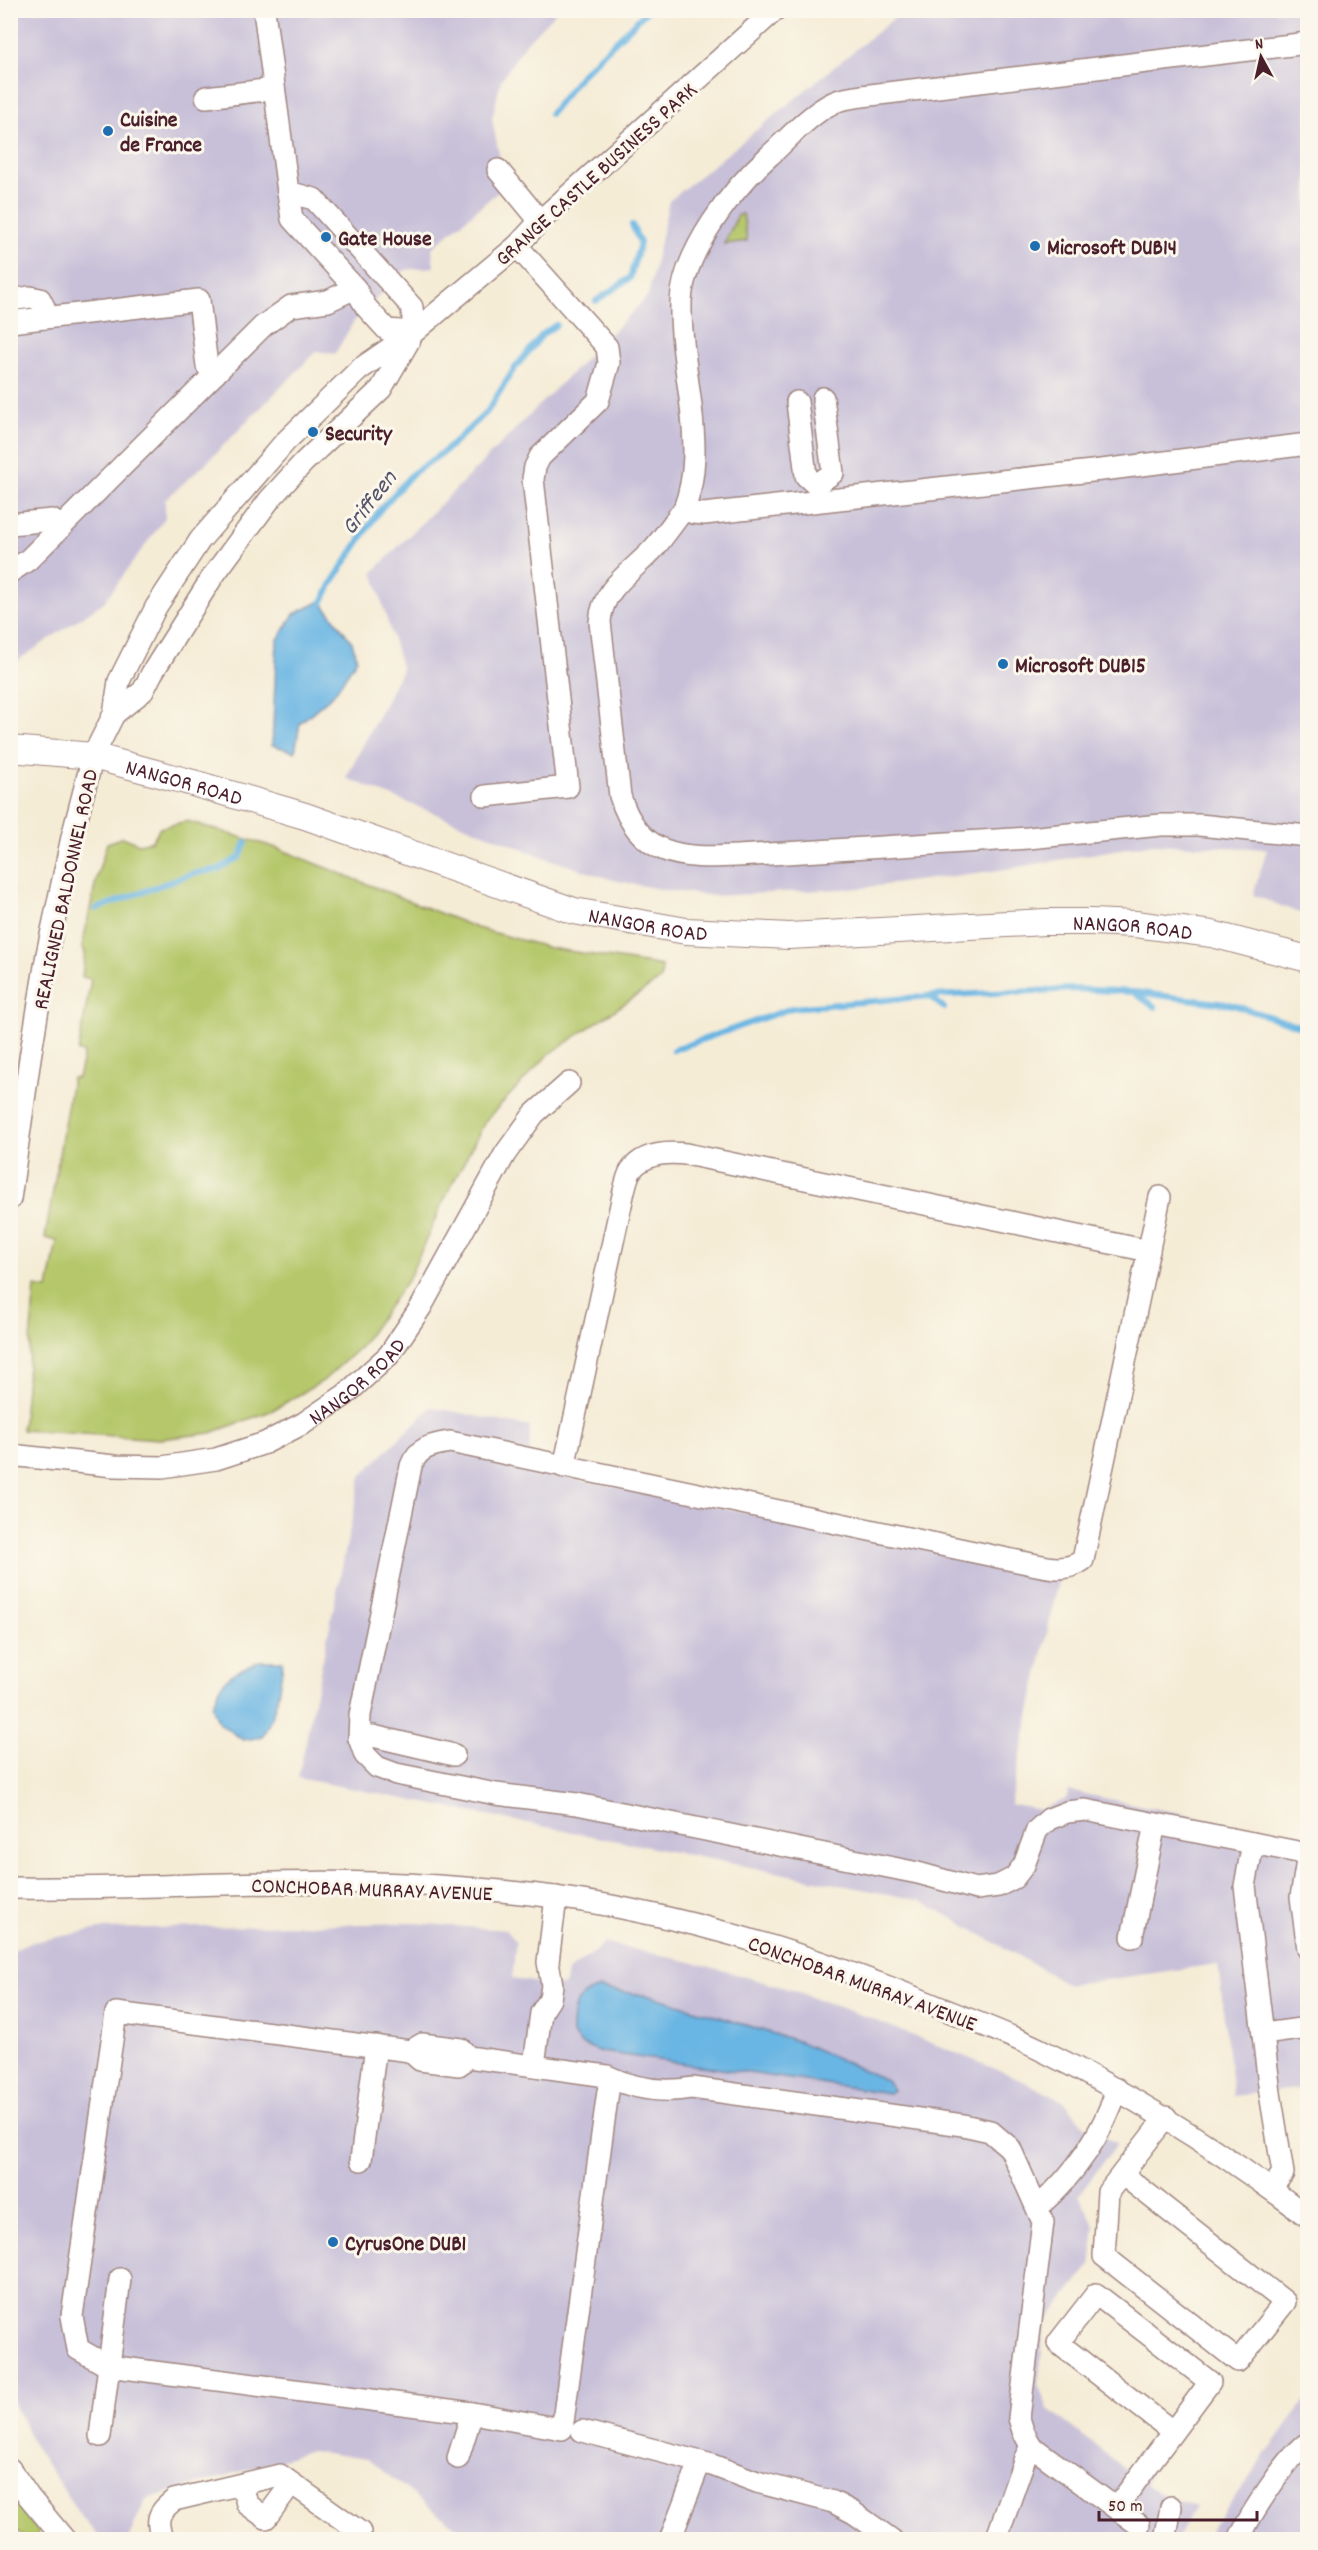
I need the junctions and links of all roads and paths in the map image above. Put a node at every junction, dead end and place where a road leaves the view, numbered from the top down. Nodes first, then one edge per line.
1 (264, 10) edge
2 (775, 10) edge
3 (1308, 43) edge
4 (274, 89) junction
5 (206, 97) dead end
6 (498, 170) dead end
7 (288, 192) junction
8 (540, 221) junction
9 (517, 246) junction
10 (385, 278) junction
11 (355, 288) junction
12 (10, 300) edge
13 (45, 318) junction
14 (10, 322) edge
15 (414, 332) junction
16 (214, 374) junction
17 (823, 398) dead end
18 (797, 402) dead end
19 (1308, 444) edge
20 (816, 493) junction
21 (684, 509) junction
22 (10, 524) edge
23 (60, 528) junction
24 (10, 572) edge
25 (114, 714) junction
26 (10, 749) edge
27 (93, 756) junction
28 (485, 796) dead end
29 (1308, 836) edge
30 (1308, 959) edge
31 (569, 1083) dead end
32 (1161, 1197) dead end
33 (10, 1199) edge
34 (1149, 1251) junction
35 (10, 1455) edge
36 (564, 1467) junction
37 (359, 1738) junction
38 (454, 1755) dead end
39 (1155, 1824) junction
40 (1252, 1843) junction
41 (1308, 1854) edge
42 (10, 1888) edge
43 (556, 1897) junction
44 (1132, 1937) dead end
45 (1308, 1949) edge
46 (1308, 2028) edge
47 (1263, 2034) junction
48 (376, 2046) junction
49 (534, 2065) junction
50 (608, 2084) junction
51 (1117, 2090) junction
52 (1166, 2117) junction
53 (361, 2160) dead end
54 (1122, 2174) junction
55 (1271, 2189) junction
56 (1038, 2207) junction
57 (1308, 2217) edge
58 (120, 2279) dead end
59 (108, 2366) junction
60 (472, 2413) junction
61 (1172, 2431) junction
62 (582, 2432) dead end
63 (100, 2436) dead end
64 (1308, 2443) edge
65 (1031, 2446) junction
66 (458, 2458) dead end
67 (700, 2462) junction
68 (10, 2469) edge
69 (291, 2484) junction
70 (242, 2485) junction
71 (1171, 2507) dead end
72 (1116, 2508) junction
73 (1139, 2525) dead end
74 (65, 2540) edge
75 (162, 2540) edge
76 (354, 2540) edge
77 (670, 2540) edge
78 (892, 2540) edge
79 (996, 2540) edge
80 (1165, 2540) edge
81 (1239, 2540) edge

1 - 4 street
2 - 8 street, GRANGE CASTLE BUSINESS PARK
3 - 21 street
4 - 5 street
4 - 7 street
6 - 8 street
7 - 10 street
7 - 11 street
8 - 9 street, GRANGE CASTLE BUSINESS PARK
9 - 15 street, GRANGE CASTLE BUSINESS PARK
9 - 28 street
10 - 11 street
10 - 15 street
11 - 15 street
11 - 16 street
12 - 13 street
13 - 14 street
13 - 16 street
15 - 25 street, GRANGE CASTLE BUSINESS PARK
15 - 25 street, GRANGE CASTLE BUSINESS PARK
16 - 23 street
17 - 20 street
18 - 20 street
19 - 20 street
20 - 21 street
21 - 29 street
22 - 23 street
23 - 24 street
25 - 27 street, GRANGE CASTLE BUSINESS PARK
26 - 27 main road, NANGOR ROAD
27 - 30 main road, NANGOR ROAD
27 - 33 street, REALIGNED BALDONNEL ROAD
31 - 35 street, NANGOR ROAD
32 - 34 street
34 - 36 street
34 - 36 street
36 - 37 street
37 - 38 street
37 - 39 street
39 - 40 street
39 - 44 street
40 - 41 street
40 - 47 street
41 - 45 street
42 - 43 street, CONCHOBAR MURRAY AVENUE
43 - 49 street
43 - 51 street, CONCHOBAR MURRAY AVENUE
46 - 47 street
47 - 55 street
48 - 49 street
48 - 53 street
48 - 59 street
49 - 50 street
50 - 56 street
50 - 60 street
51 - 52 street, CONCHOBAR MURRAY AVENUE
51 - 56 street
52 - 54 street
52 - 55 street, CONCHOBAR MURRAY AVENUE
54 - 54 street
55 - 57 street, CONCHOBAR MURRAY AVENUE
56 - 65 street
58 - 59 street
59 - 60 street
59 - 63 street
60 - 66 street
61 - 61 street
61 - 72 street
62 - 67 street
64 - 81 street
65 - 72 street
65 - 79 street
67 - 77 street
67 - 78 street
68 - 74 street
69 - 70 street
69 - 70 street
69 - 76 street
70 - 75 street
71 - 80 street
72 - 73 street

